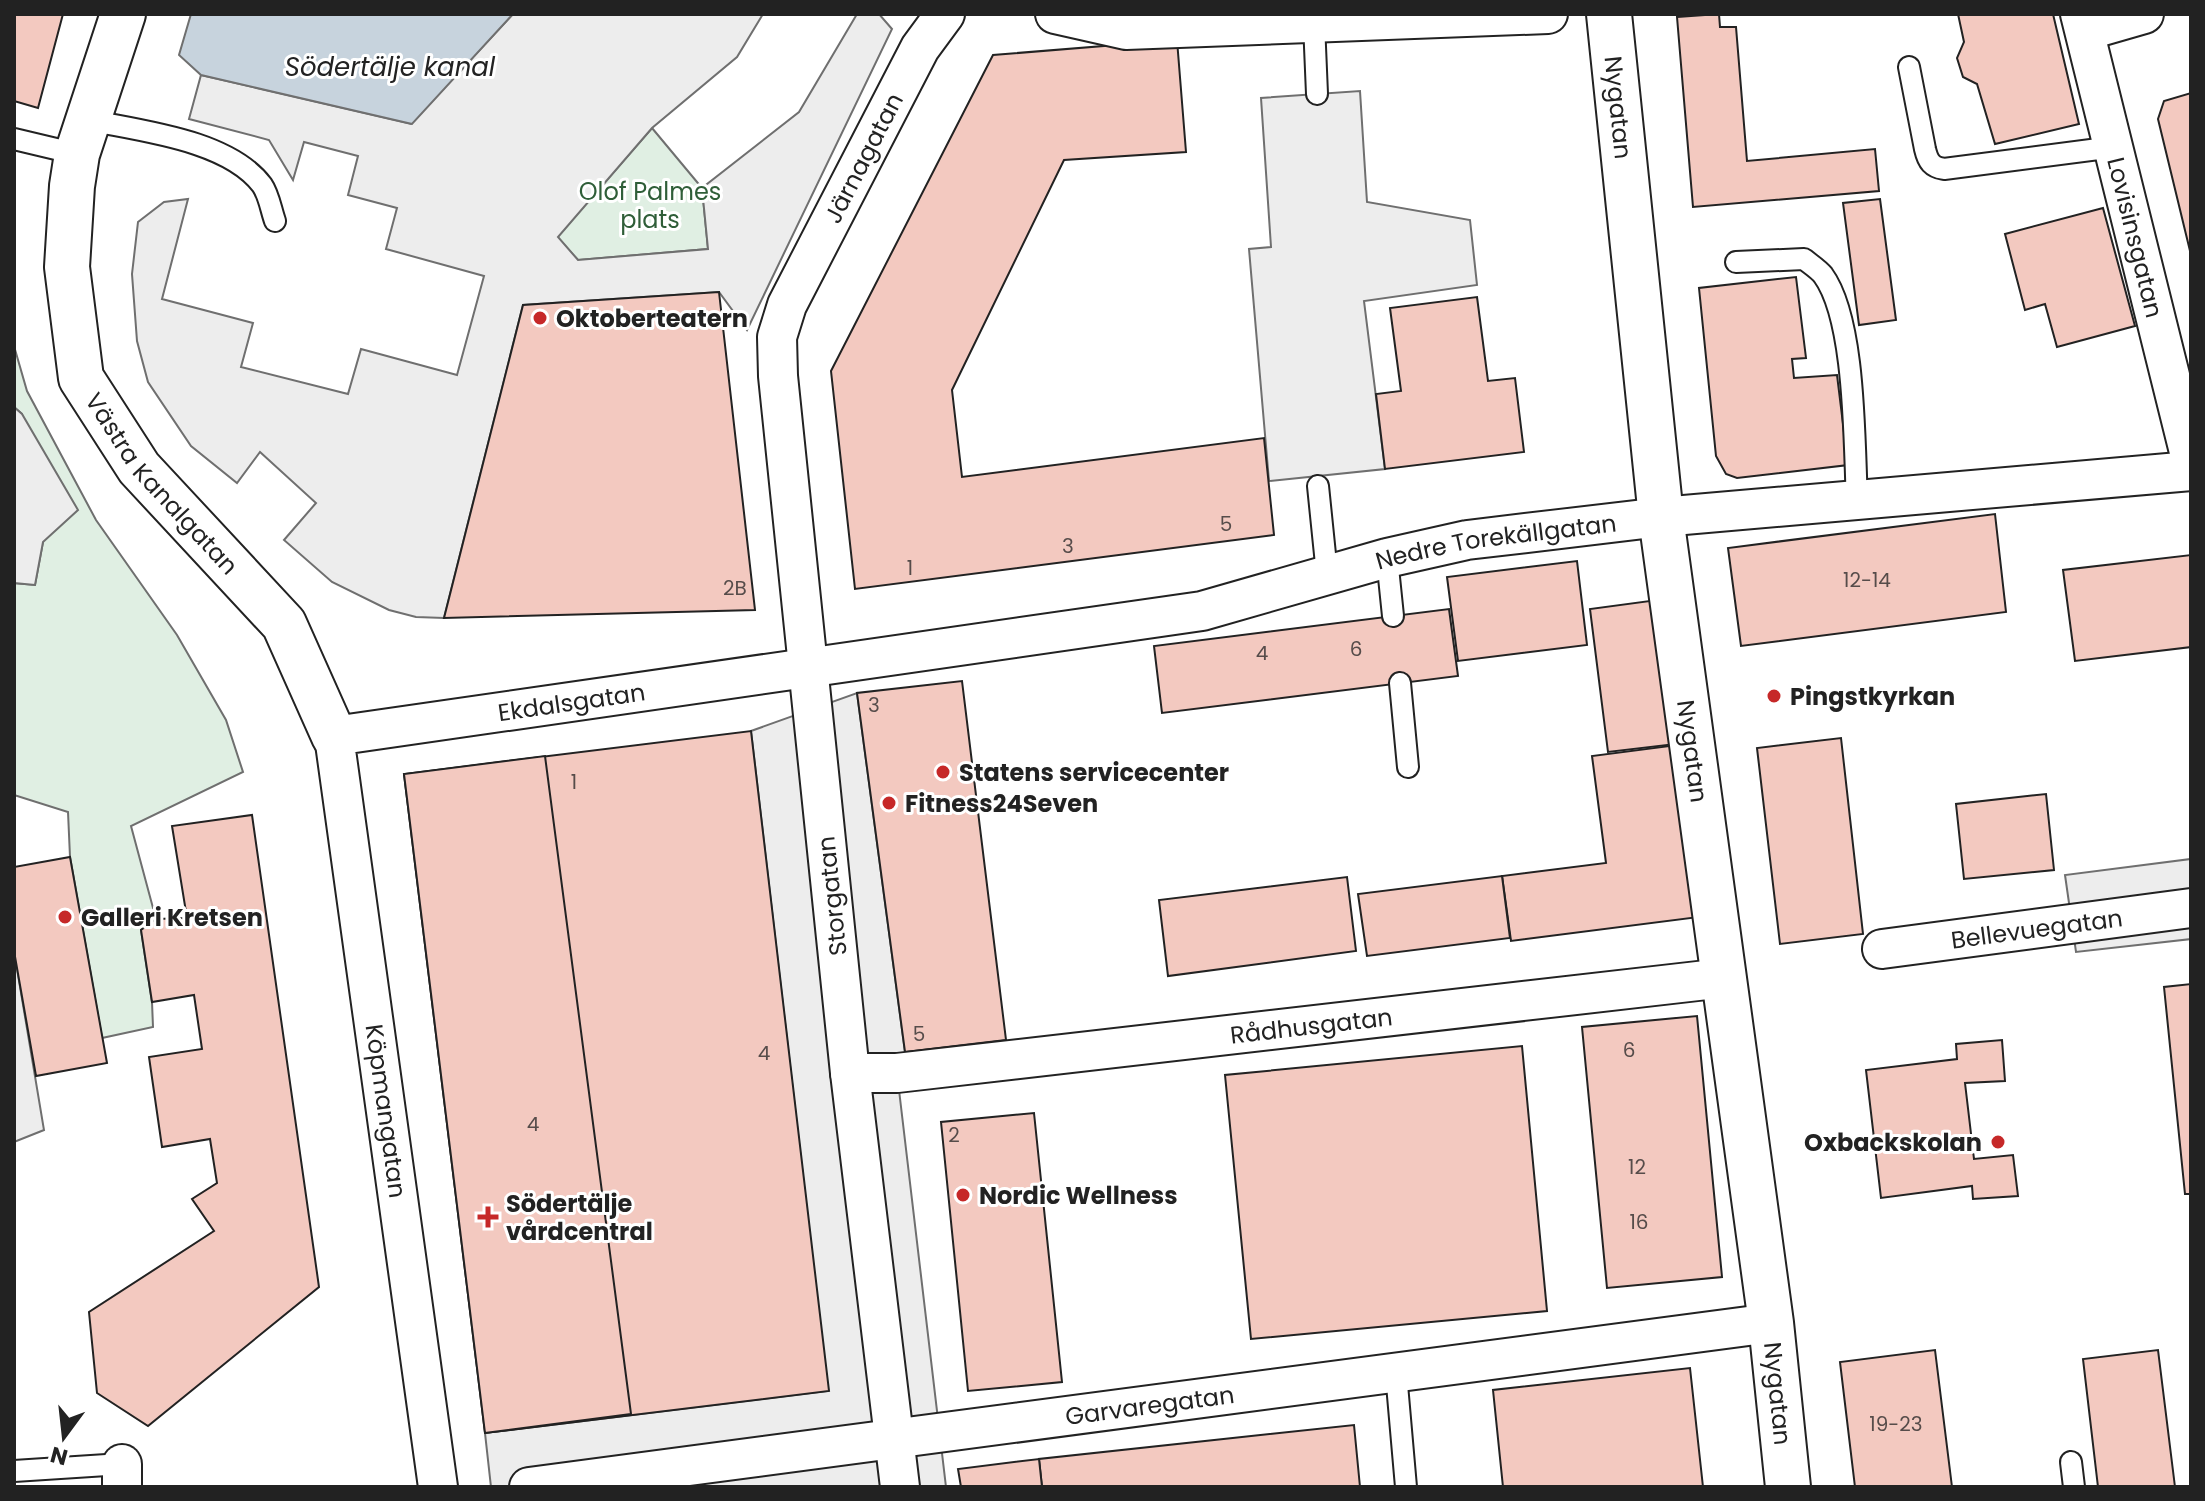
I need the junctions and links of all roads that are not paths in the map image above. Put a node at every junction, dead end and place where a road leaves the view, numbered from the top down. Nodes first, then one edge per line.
1 (123, 14) edge
2 (1055, 14) edge
3 (1548, 14) edge
4 (1609, 14) edge
5 (2144, 14) edge
6 (942, 18) edge
7 (1314, 23) junction
8 (2082, 23) edge
9 (1909, 67) dead end
10 (1317, 94) dead end
11 (83, 137) junction
12 (14, 139) edge
13 (2114, 147) junction
14 (275, 221) dead end
15 (1736, 262) dead end
16 (787, 305) joint
17 (2191, 460) edge
18 (2191, 471) edge
19 (1318, 486) dead end
20 (1857, 501) junction
21 (1661, 517) junction
22 (1387, 558) junction
23 (1327, 574) junction
24 (1393, 616) dead end
25 (809, 667) junction
26 (1400, 683) dead end
27 (334, 736) junction
28 (1408, 767) dead end
29 (2191, 908) edge
30 (1882, 949) dead end
31 (1724, 978) junction
32 (850, 1073) junction
33 (1771, 1323) junction
34 (1396, 1373) junction
35 (894, 1440) junction
36 (2071, 1462) dead end
37 (14, 1471) edge
38 (122, 1475) edge
39 (438, 1487) edge
40 (529, 1487) edge
41 (900, 1487) edge
42 (1406, 1487) edge
43 (1788, 1487) edge
44 (2074, 1487) edge

1 - 11 street, Västra Kanalgatan
2 - 7 street
3 - 7 street
4 - 21 street, Nygatan
5 - 8 street
6 - 16 street, Järnagatan
7 - 10 lane
8 - 13 street, Lovisinsgatan
9 - 13 lane
11 - 12 lane
11 - 14 lane
11 - 27 street, Västra Kanalgatan
13 - 17 street, Lovisinsgatan
15 - 20 lane
16 - 25 street, Storgatan
18 - 20 street, Nedre Torekällgatan
19 - 23 lane
20 - 21 street, Nedre Torekällgatan
21 - 22 street, Nedre Torekällgatan
21 - 31 street, Nygatan
22 - 23 street, Nedre Torekällgatan
22 - 24 lane
23 - 25 street, Nedre Torekällgatan
25 - 27 street, Ekdalsgatan
25 - 32 street, Storgatan
26 - 28 lane
27 - 39 street, Köpmangatan
29 - 30 street, Bellevuegatan
31 - 32 street, Rådhusgatan
31 - 33 street, Nygatan
32 - 35 street, Storgatan
33 - 34 street, Garvaregatan
33 - 43 street, Nygatan
34 - 35 street, Garvaregatan
34 - 42 lane
35 - 40 street, Garvaregatan
35 - 41 street, Storgatan
36 - 44 lane
37 - 38 lane

